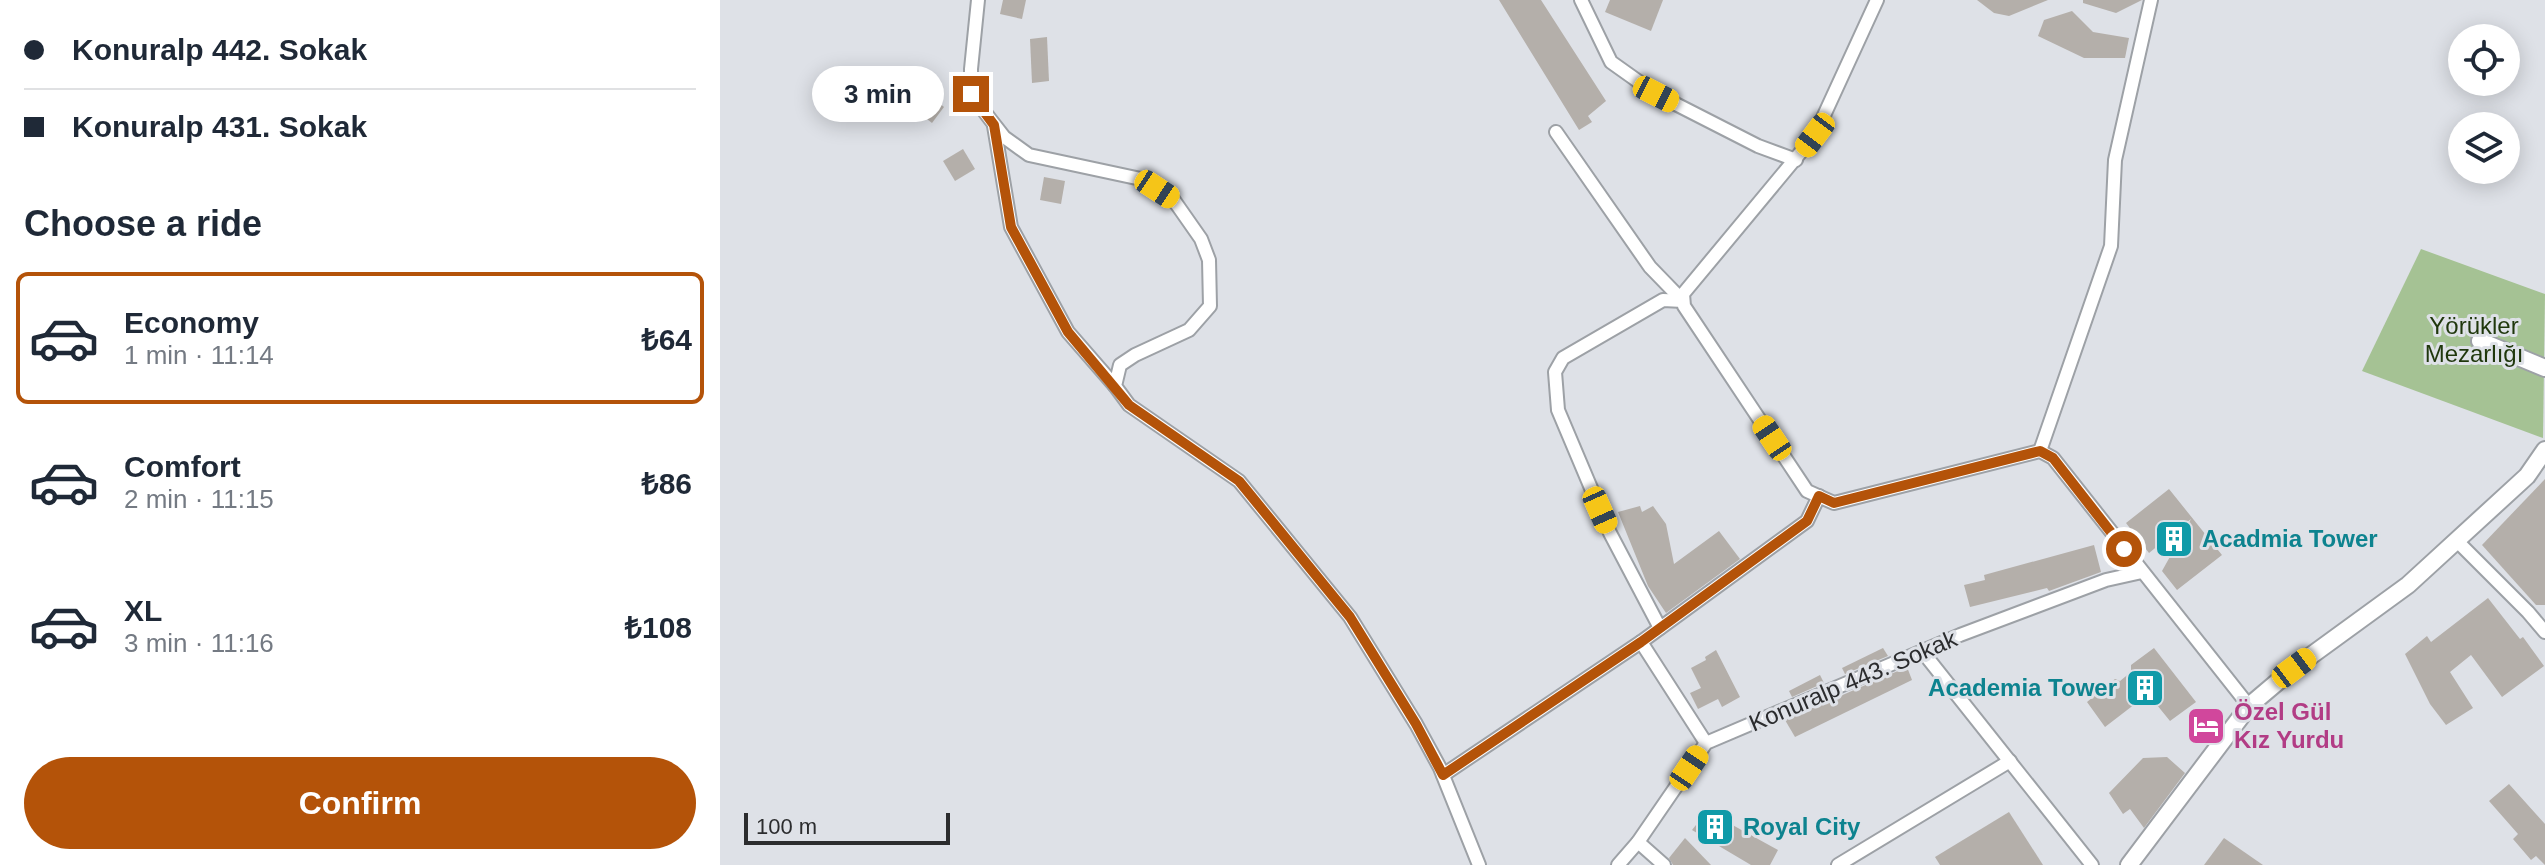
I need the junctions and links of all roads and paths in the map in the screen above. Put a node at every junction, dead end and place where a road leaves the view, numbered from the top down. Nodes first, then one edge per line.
1 (978, 0) edge
2 (1581, 0) edge
3 (1877, 0) edge
4 (2151, 0) edge
5 (994, 125) junction
6 (1556, 132) dead end
7 (1796, 160) junction
8 (1683, 301) junction
9 (2480, 341) dead end
10 (2545, 368) edge
11 (1115, 386) junction
12 (2545, 450) edge
13 (2040, 451) junction
14 (1819, 496) junction
15 (2456, 540) junction
16 (2142, 572) junction
17 (2528, 612) junction
18 (2545, 612) edge
19 (1660, 628) junction
20 (2545, 632) edge
21 (1641, 642) junction
22 (1922, 651) junction
23 (2249, 706) junction
24 (1706, 743) junction
25 (2010, 761) junction
26 (1443, 775) junction
27 (1638, 842) junction
28 (1479, 865) edge
29 (1618, 865) edge
30 (1664, 865) edge
31 (1838, 865) edge
32 (2092, 865) edge
33 (2129, 865) edge

1 - 5 street
2 - 7 street
3 - 7 street
4 - 13 street
5 - 11 street
5 - 11 street
6 - 8 street
7 - 8 street
8 - 14 street
8 - 19 street
9 - 10 street
11 - 26 street
12 - 15 street
13 - 14 street
13 - 16 street
14 - 19 street
15 - 17 street
15 - 23 street
16 - 22 street, Konuralp 443. Sokak
16 - 23 street
17 - 18 street
17 - 20 street
19 - 21 street
21 - 24 street
21 - 26 street
22 - 24 street, Konuralp 443. Sokak
22 - 25 street
23 - 33 street
24 - 27 street
25 - 31 street
25 - 32 street
26 - 28 street
27 - 29 street
27 - 30 street

